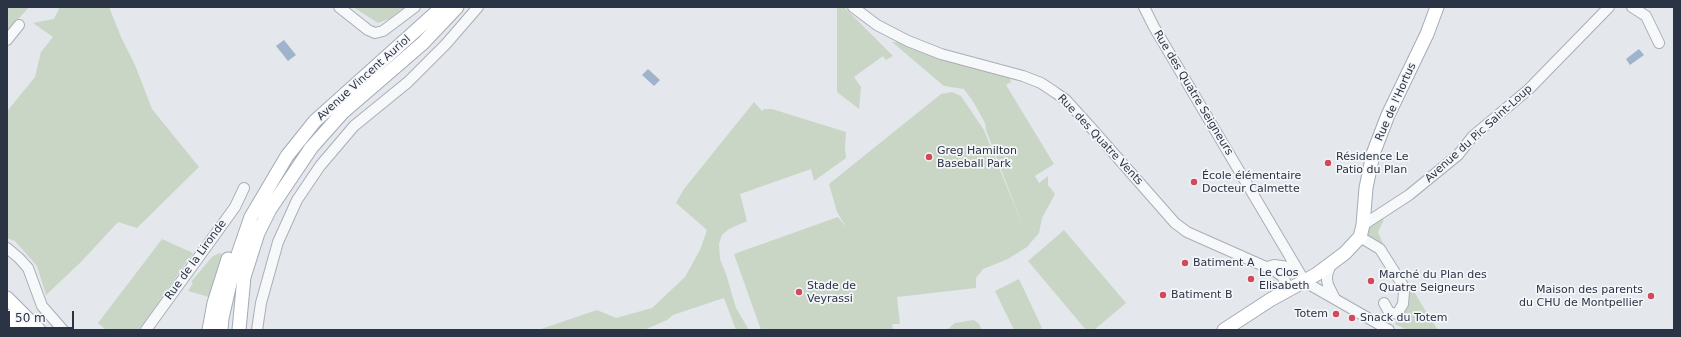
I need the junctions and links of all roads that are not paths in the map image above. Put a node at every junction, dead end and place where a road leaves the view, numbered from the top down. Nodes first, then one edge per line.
1 (339, 7) edge
2 (415, 7) edge
3 (442, 7) edge
4 (457, 7) edge
5 (478, 7) edge
6 (853, 7) edge
7 (1144, 7) edge
8 (1437, 7) edge
9 (1609, 7) edge
10 (1632, 7) edge
11 (19, 25) dead end
12 (7, 40) edge
13 (1659, 43) dead end
14 (244, 188) dead end
15 (251, 217) junction
16 (1362, 231) junction
17 (1283, 246) junction
18 (9, 252) edge
19 (1331, 264) junction
20 (1271, 266) junction
21 (1296, 268) junction
22 (244, 276) junction
23 (1305, 282) junction
24 (1290, 290) junction
25 (7, 298) edge
26 (1335, 299) junction
27 (1384, 303) dead end
28 (7, 316) edge
29 (20, 328) edge
30 (39, 330) edge
31 (63, 330) edge
32 (146, 330) edge
33 (209, 330) edge
34 (221, 330) edge
35 (231, 330) edge
36 (239, 330) edge
37 (256, 330) edge
38 (1224, 330) edge
39 (1389, 330) edge

1 - 2 street
3 - 15 main road, Avenue Vincent Auriol
4 - 22 main road, Avenue Vincent Auriol
5 - 37 street
6 - 20 street, Rue des Quatre Vents
7 - 17 street, Rue des Quatre Seigneurs
8 - 16 main road, Rue de l'Hortus
9 - 16 street, Avenue du Pic Saint-Loup
10 - 13 street
11 - 12 street
14 - 32 street, Rue de la Lironde
15 - 33 main road
15 - 34 main road, Avenue Vincent Auriol
16 - 19 main road, Avenue du Pic Saint-Loup
16 - 27 street
17 - 20 street
17 - 21 street, Rue des Quatre Seigneurs
18 - 31 street
19 - 23 main road, Avenue du Pic Saint-Loup
19 - 26 street
20 - 21 street, Rue des Quatre Vents
20 - 24 street, Rue des Quatre Vents
21 - 23 street, Rue des Quatre Seigneurs
22 - 35 main road
22 - 36 main road
23 - 24 main road, Avenue du Pic Saint-Loup
23 - 26 street
24 - 38 main road, Avenue du Pic Saint-Loup
25 - 30 main road
26 - 39 street
28 - 29 main road

